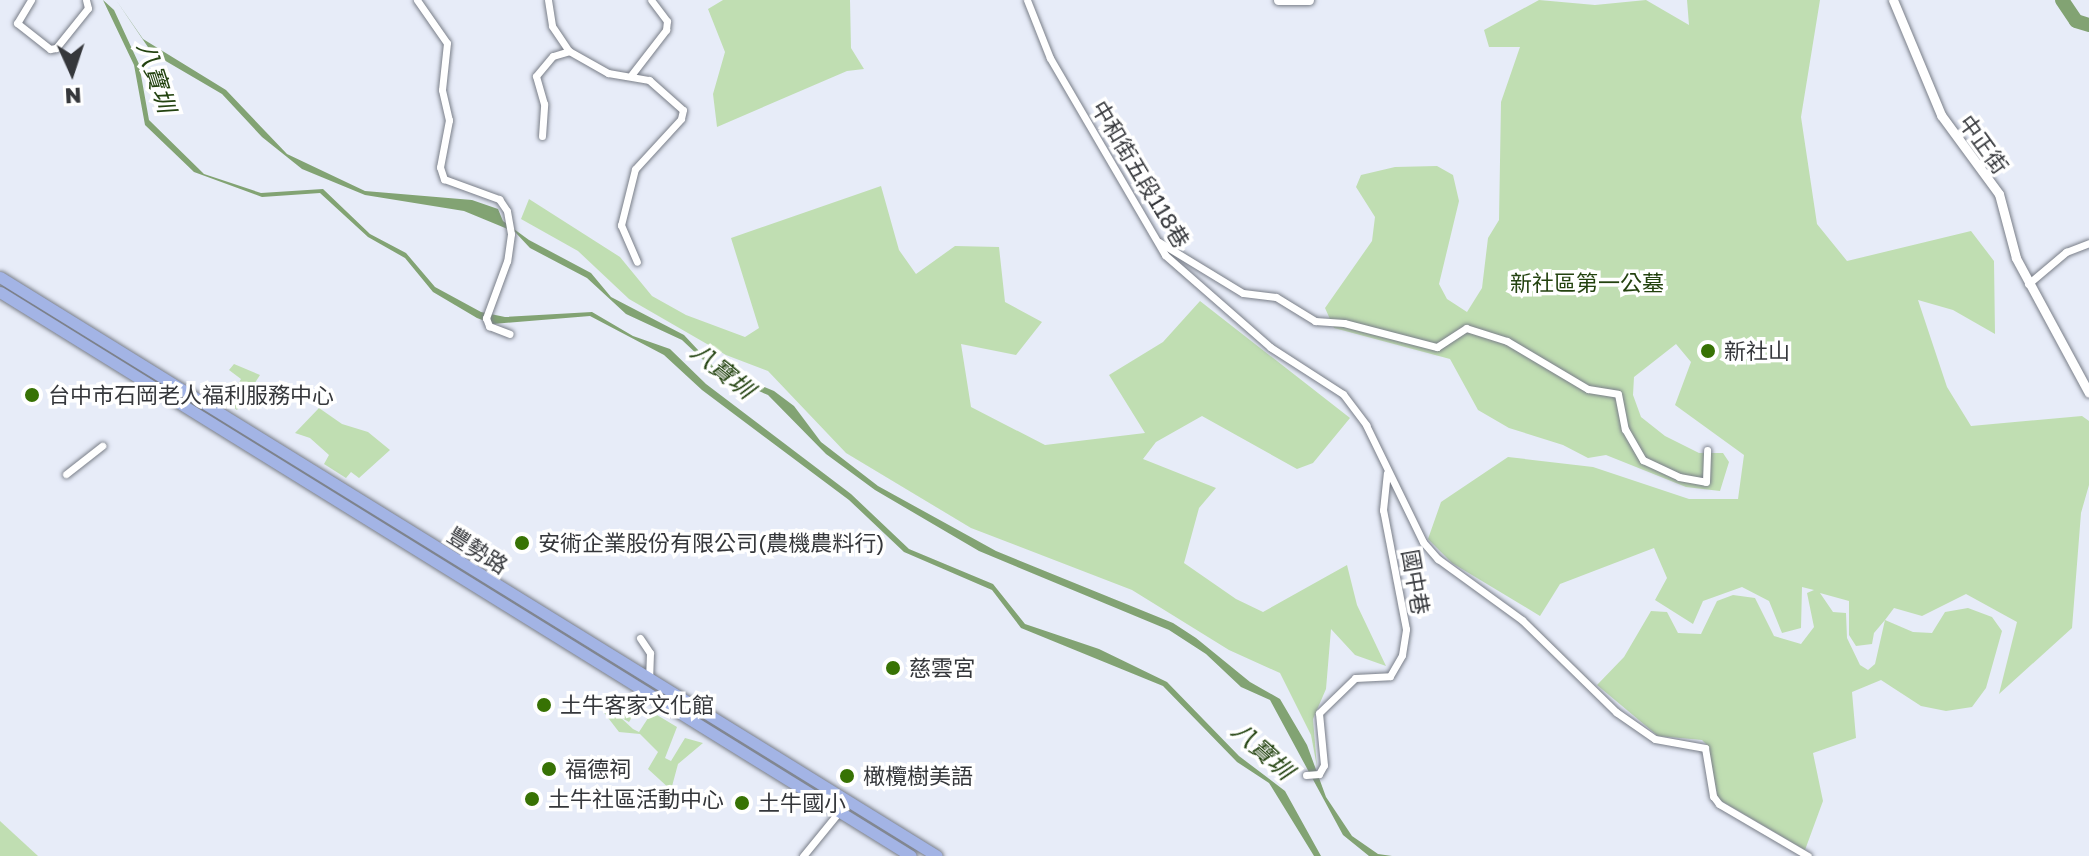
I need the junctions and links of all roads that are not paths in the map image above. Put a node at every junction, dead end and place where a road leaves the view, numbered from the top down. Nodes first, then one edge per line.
1 (31, 0) edge
2 (86, 0) edge
3 (417, 0) edge
4 (548, 0) edge
5 (651, 0) edge
6 (1027, 0) edge
7 (1278, 0) edge
8 (1309, 0) edge
9 (1893, 0) edge
10 (569, 51) junction
11 (632, 74) junction
12 (542, 136) dead end
13 (1154, 239) junction
14 (2089, 243) edge
15 (637, 262) dead end
16 (0, 277) edge
17 (2028, 284) junction
18 (0, 292) edge
19 (510, 334) dead end
20 (2089, 393) edge
21 (102, 446) dead end
22 (1707, 450) dead end
23 (1387, 473) junction
24 (66, 474) dead end
25 (640, 638) dead end
26 (649, 680) junction
27 (1306, 775) dead end
28 (847, 802) junction
29 (840, 814) junction
30 (803, 856) edge
31 (911, 856) edge
32 (937, 856) edge
33 (1808, 856) edge

1 - 2 street
3 - 19 street
4 - 10 street
5 - 11 street
6 - 13 street, 中和街五段118巷
7 - 8 street
9 - 17 street, 中正街
10 - 11 street
10 - 12 street
11 - 15 street
13 - 22 street
13 - 23 street, 中和街五段118巷
14 - 17 street
16 - 26 main road, 豐勢路
17 - 20 street, 中正街
18 - 29 main road, 豐勢路
21 - 24 street
23 - 27 street, 國中巷
23 - 33 street, 中和街五段118巷
25 - 26 street
26 - 28 main road, 豐勢路
28 - 29 street
28 - 32 main road, 豐勢路
29 - 30 street
29 - 31 main road, 豐勢路

